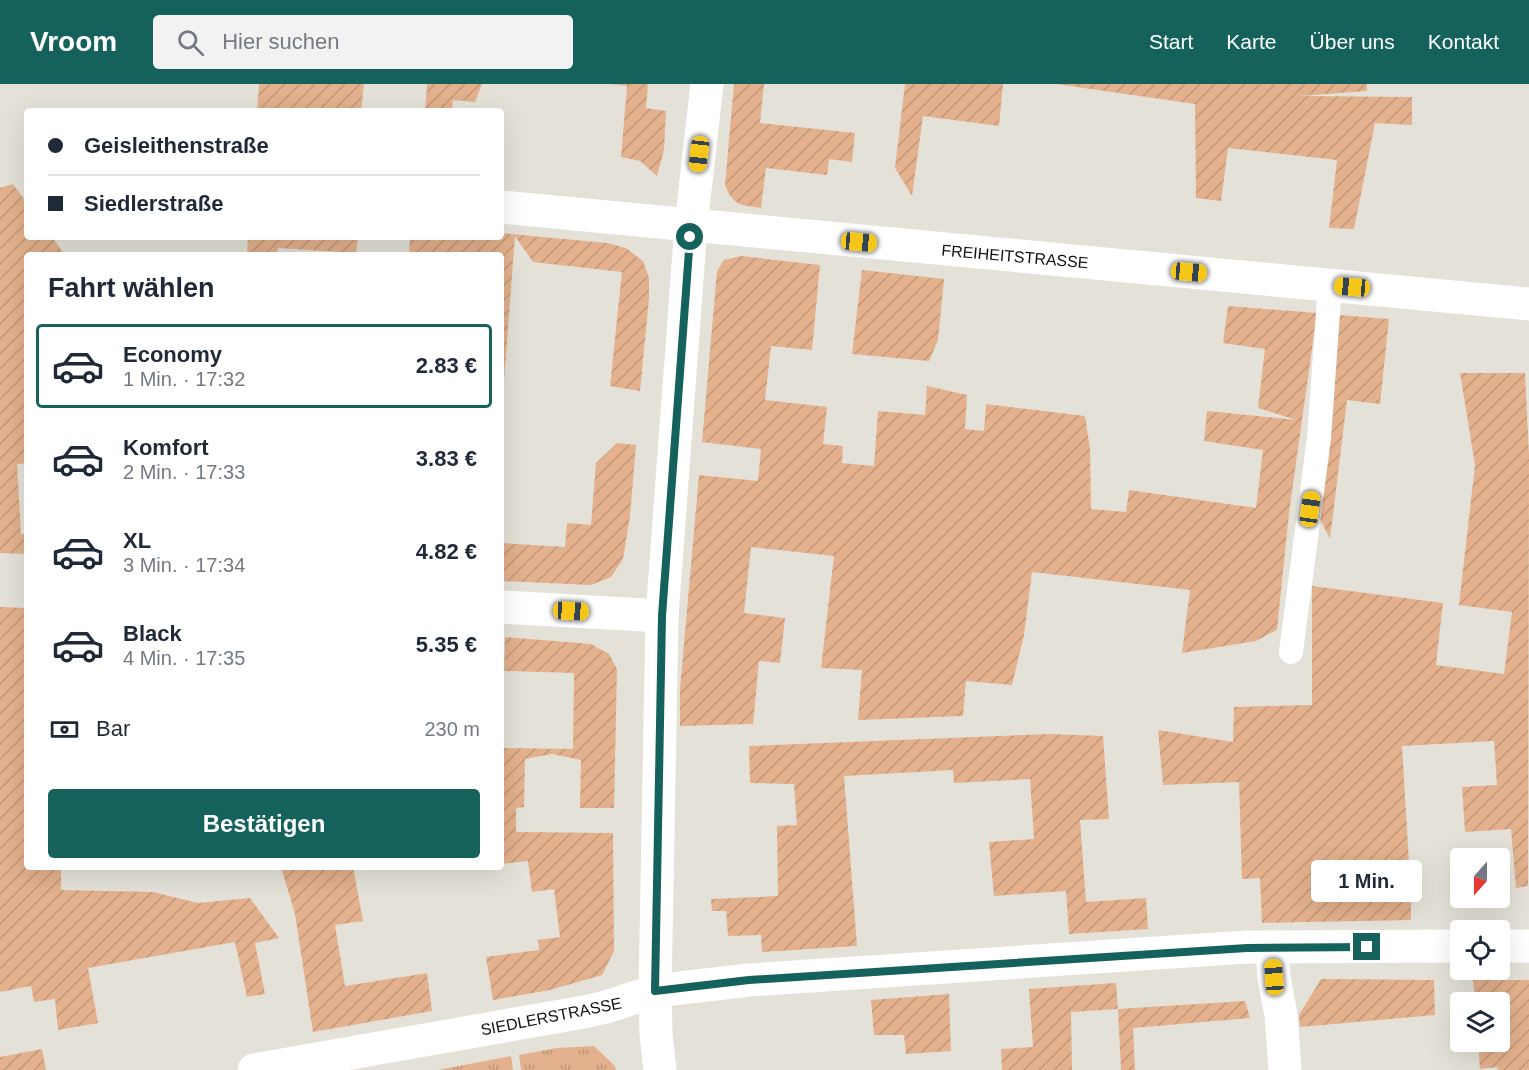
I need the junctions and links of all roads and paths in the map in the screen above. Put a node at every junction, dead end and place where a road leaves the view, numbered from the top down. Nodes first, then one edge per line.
1 (707, 84) edge
2 (504, 207) edge
3 (691, 225) junction
4 (1330, 285) junction
5 (1529, 304) edge
6 (504, 607) edge
7 (662, 616) junction
8 (1291, 652) dead end
9 (1450, 946) edge
10 (1510, 946) edge
11 (1529, 946) edge
12 (1272, 947) junction
13 (655, 991) junction
14 (254, 1070) edge
15 (660, 1070) edge
16 (1285, 1070) edge

1 - 3 street
2 - 3 street, FREIHEITSTRASSE
3 - 4 street, FREIHEITSTRASSE
3 - 7 street
4 - 5 street, FREIHEITSTRASSE
4 - 8 lane
6 - 7 street
7 - 13 street
9 - 12 street, SIEDLERSTRASSE
10 - 11 street
12 - 13 street, SIEDLERSTRASSE
12 - 16 street
13 - 14 street, SIEDLERSTRASSE
13 - 15 street

